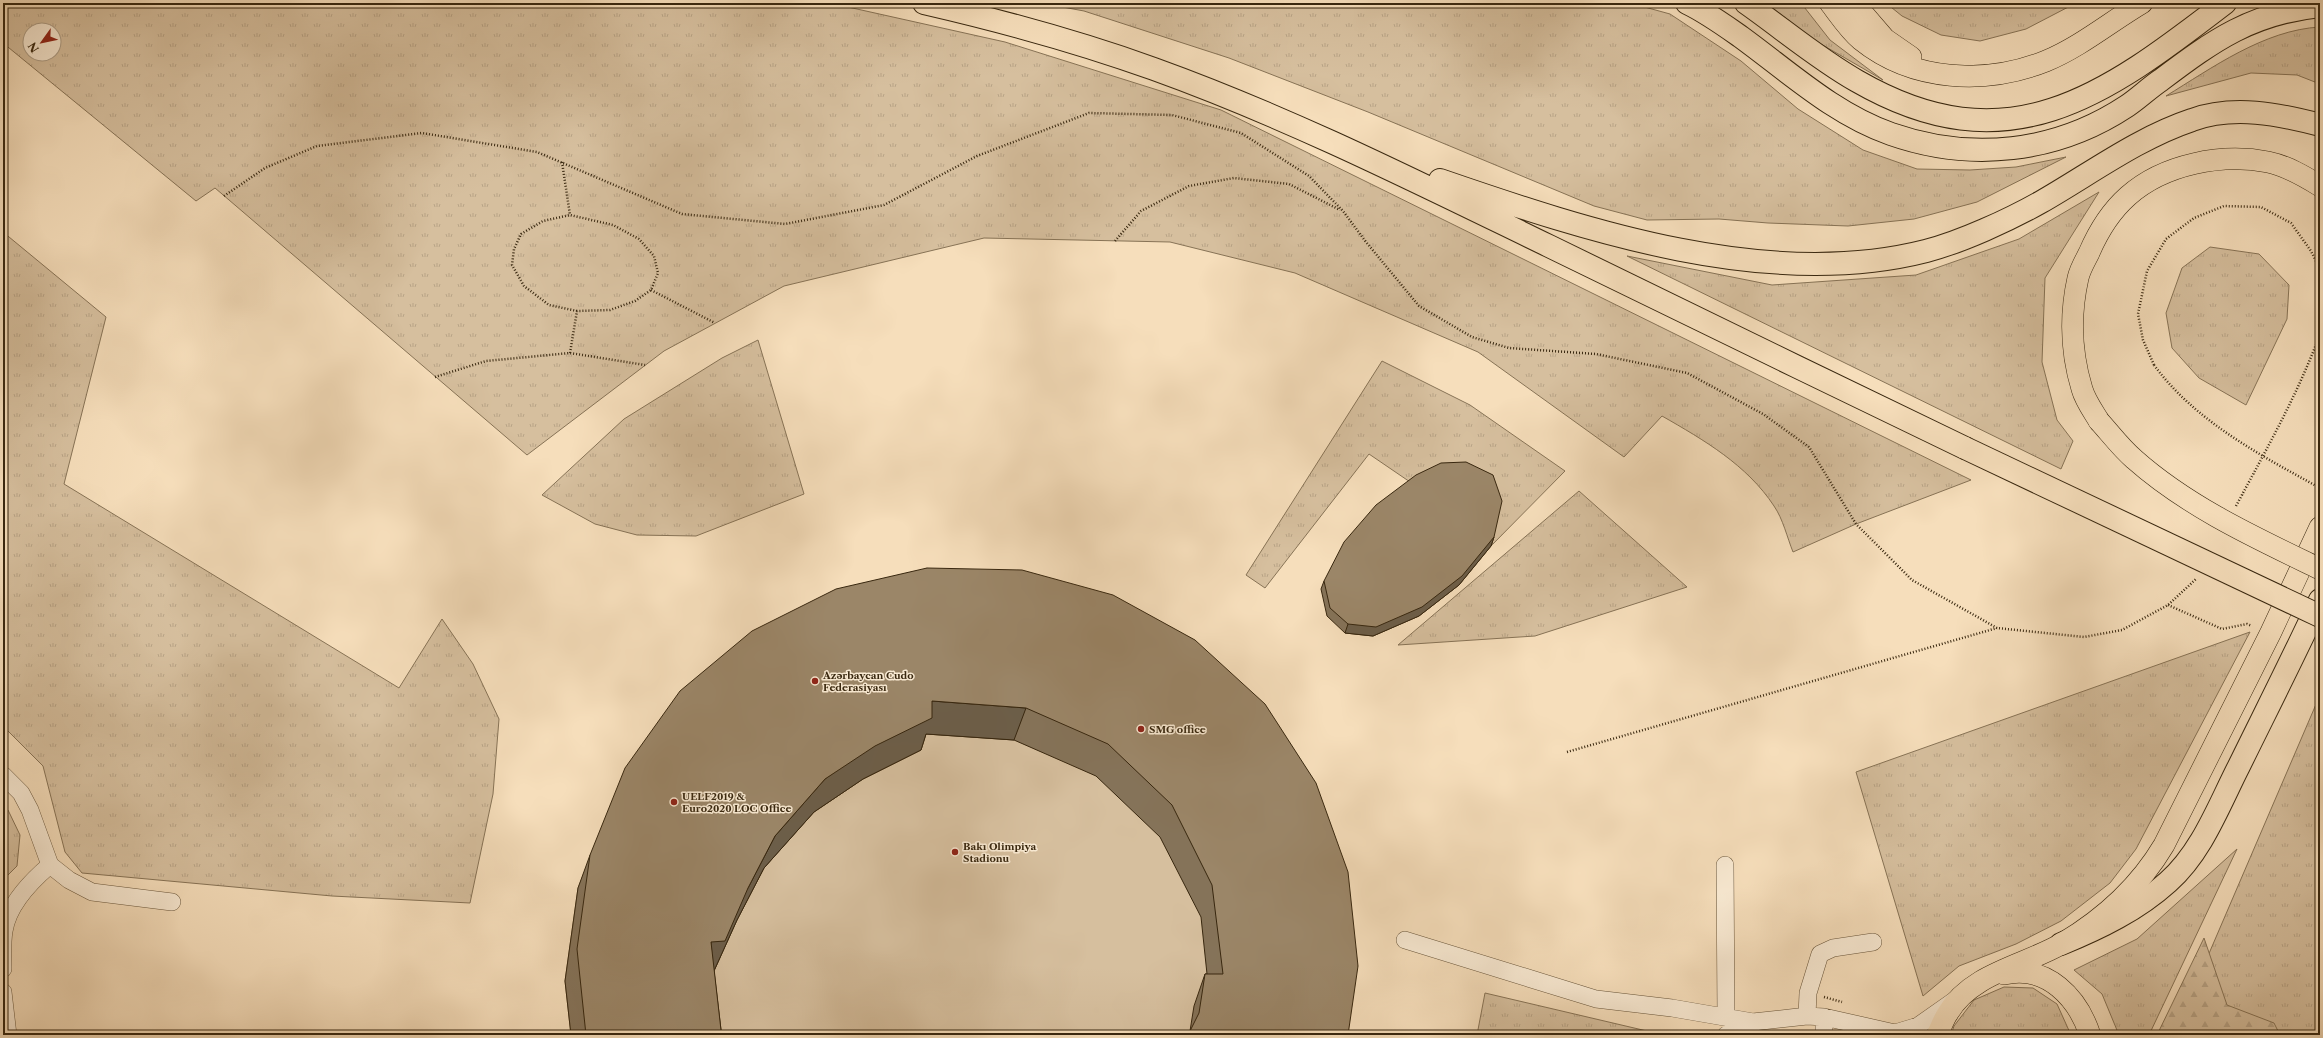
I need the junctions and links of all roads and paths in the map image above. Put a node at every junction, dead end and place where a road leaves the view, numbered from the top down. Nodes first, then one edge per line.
1 (924, 3) edge
2 (1687, 3) edge
3 (1746, 3) edge
4 (1830, 3) edge
5 (1854, 3) edge
6 (2142, 3) edge
7 (2225, 3) edge
8 (2320, 6) edge
9 (1961, 76) junction
10 (2320, 125) edge
11 (1352, 150) junction
12 (562, 162) junction
13 (2320, 186) edge
14 (224, 196) dead end
15 (1343, 211) junction
16 (570, 215) junction
17 (1115, 241) dead end
18 (2320, 269) edge
19 (651, 290) junction
20 (577, 311) junction
21 (715, 323) dead end
22 (2320, 334) edge
23 (570, 353) junction
24 (645, 365) dead end
25 (435, 377) dead end
26 (2320, 488) edge
27 (2233, 511) dead end
28 (2320, 527) edge
29 (2320, 569) edge
30 (2200, 572) dead end
31 (2320, 600) edge
32 (2168, 605) junction
33 (2320, 616) edge
34 (1998, 628) junction
35 (2257, 629) dead end
36 (1566, 752) dead end
37 (3, 776) edge
38 (50, 865) junction
39 (1725, 865) dead end
40 (172, 902) dead end
41 (1406, 940) dead end
42 (1873, 942) dead end
43 (2061, 944) junction
44 (3, 969) edge
45 (1983, 981) junction
46 (3, 992) edge
47 (1808, 993) junction
48 (1962, 995) junction
49 (1850, 1004) dead end
50 (1806, 1016) junction
51 (1726, 1017) junction
52 (1824, 1017) junction
53 (1753, 1022) junction
54 (8, 1035) edge
55 (1726, 1035) edge
56 (1824, 1035) edge
57 (1937, 1035) edge
58 (2090, 1035) edge

1 - 11 highway
2 - 8 highway
3 - 7 highway
4 - 9 main road
5 - 9 main road
6 - 9 main road
10 - 11 highway
11 - 33 highway, bridge
12 - 14 path
12 - 15 path
12 - 16 path
13 - 29 main road, bridge
15 - 17 path
15 - 34 path
16 - 19 path
16 - 20 path
18 - 26 path, bridge
19 - 20 path
19 - 21 path
20 - 23 path
22 - 27 path
23 - 24 path
23 - 25 path
28 - 43 main road
30 - 32 path
31 - 43 highway
32 - 34 path
32 - 35 path
34 - 36 path
37 - 38 lane
38 - 40 lane
38 - 44 lane
39 - 51 lane
41 - 51 lane
42 - 47 lane
43 - 45 main road
45 - 48 main road
45 - 58 main road
46 - 54 lane
47 - 49 path
47 - 50 lane
48 - 52 lane
48 - 57 main road
50 - 52 lane
50 - 53 lane
51 - 53 lane
52 - 56 lane
53 - 55 lane

